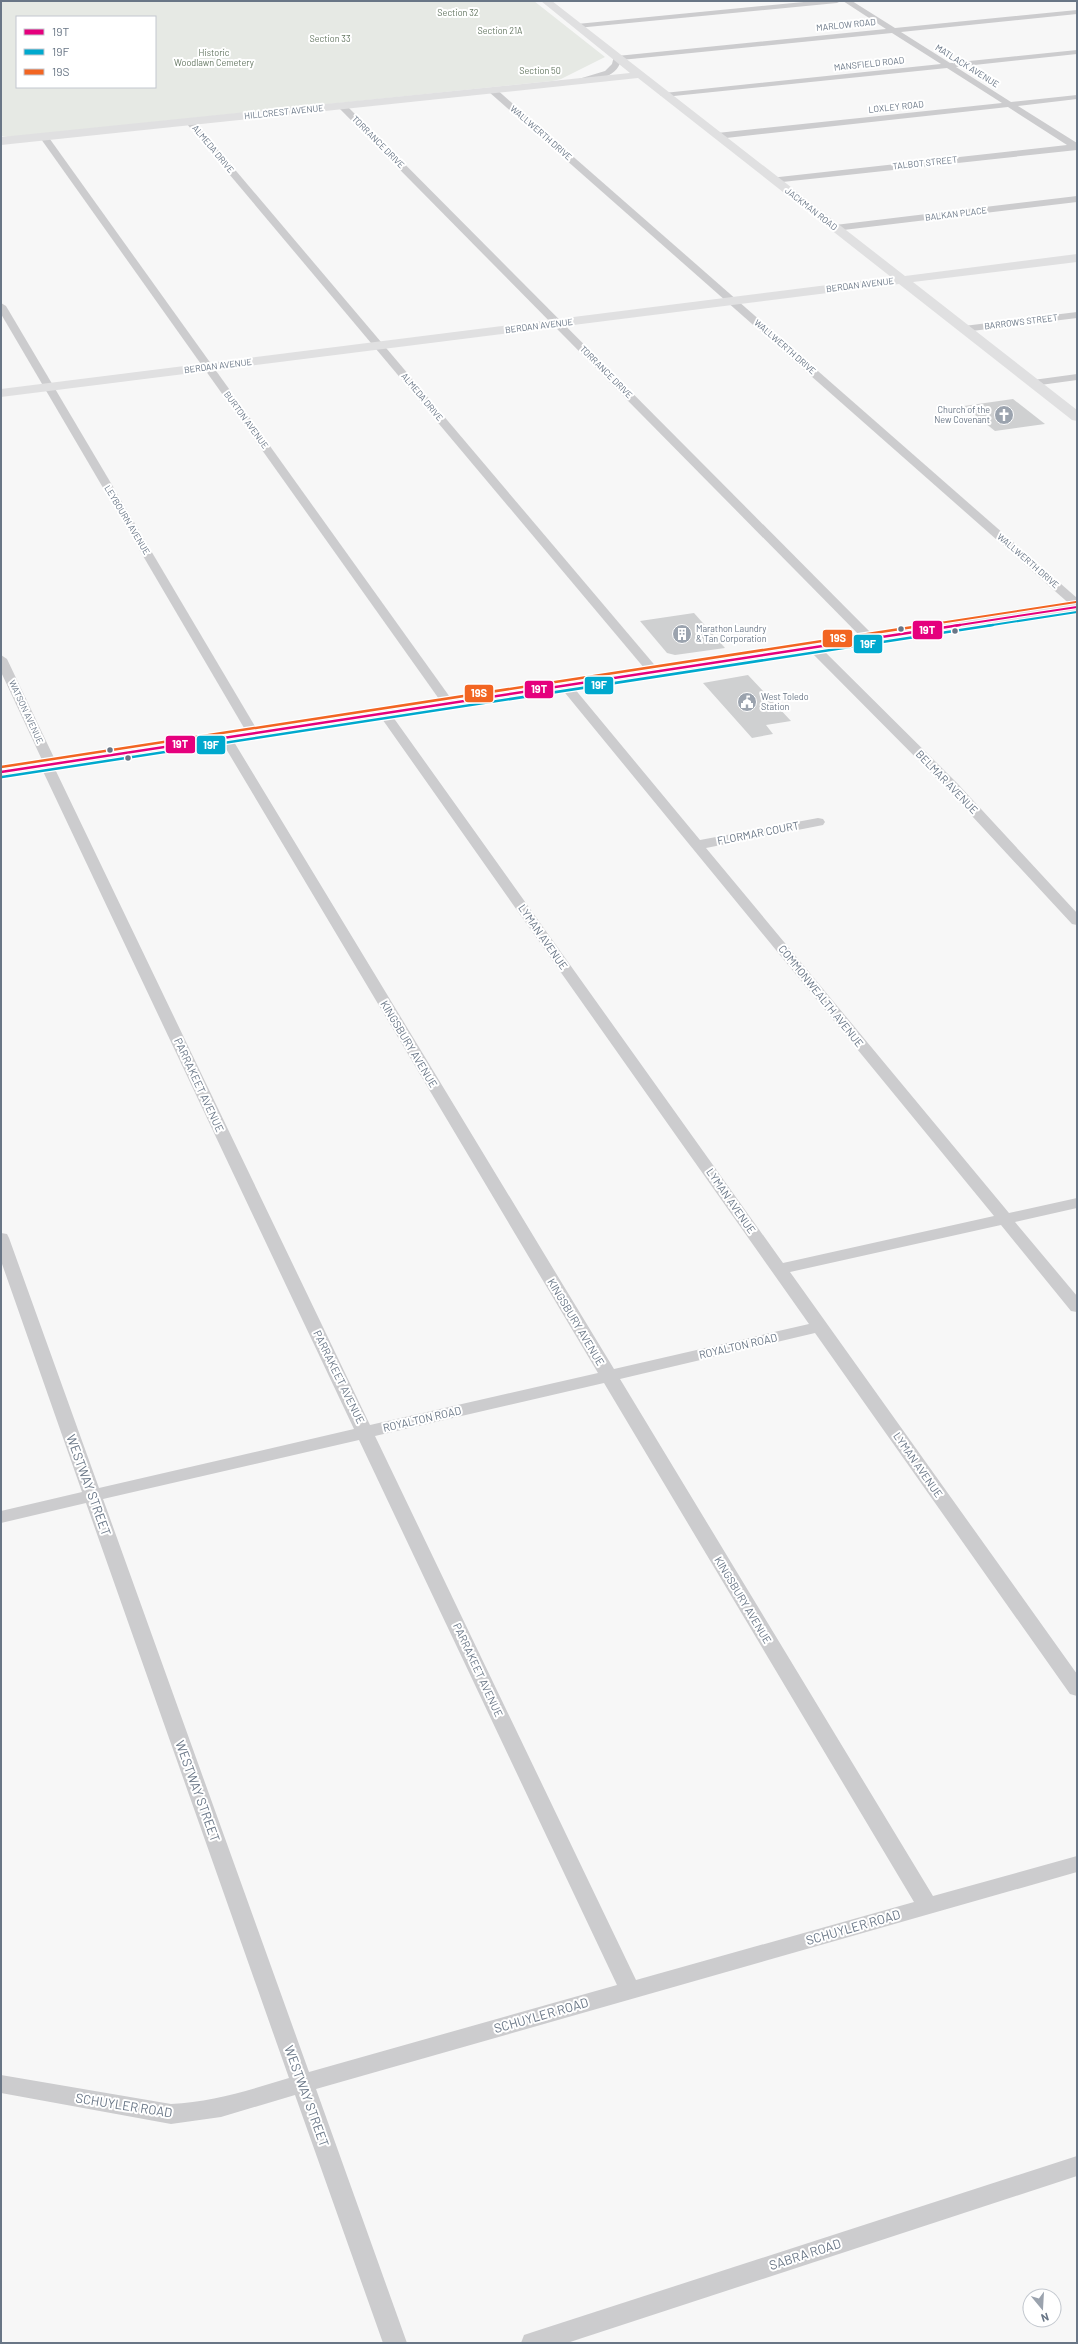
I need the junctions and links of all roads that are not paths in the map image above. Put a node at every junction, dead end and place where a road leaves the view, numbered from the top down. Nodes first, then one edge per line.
1 (546, 1) edge
2 (837, 1) edge
3 (847, 1) edge
4 (1077, 12) edge
5 (577, 26) junction
6 (894, 31) junction
7 (1077, 52) edge
8 (617, 58) junction
9 (948, 65) junction
10 (639, 75) junction
11 (567, 83) junction
12 (492, 90) junction
13 (664, 95) junction
14 (1077, 97) edge
15 (1010, 104) junction
16 (342, 106) junction
17 (190, 122) junction
18 (717, 136) junction
19 (44, 137) junction
20 (1, 141) edge
21 (1076, 146) edge
22 (773, 180) junction
23 (1077, 200) edge
24 (835, 228) junction
25 (1077, 258) edge
26 (901, 280) junction
27 (732, 301) junction
28 (1, 306) edge
29 (1077, 314) edge
30 (558, 323) junction
31 (964, 329) junction
32 (378, 346) junction
33 (208, 367) junction
34 (1077, 377) edge
35 (1033, 383) junction
36 (49, 387) junction
37 (1, 393) edge
38 (1077, 417) edge
39 (1075, 609) edge
40 (870, 639) junction
41 (813, 647) junction
42 (1, 659) edge
43 (654, 672) junction
44 (565, 685) junction
45 (448, 703) junction
46 (384, 713) junction
47 (253, 733) junction
48 (225, 737) junction
49 (49, 765) junction
50 (1, 772) edge
51 (818, 822) dead end
52 (698, 845) junction
53 (1077, 921) edge
54 (1077, 1203) edge
55 (1005, 1219) junction
56 (1, 1238) edge
57 (779, 1270) junction
58 (1077, 1307) edge
59 (820, 1327) junction
60 (609, 1376) junction
61 (365, 1432) junction
62 (93, 1496) junction
63 (1, 1517) edge
64 (1077, 1689) edge
65 (1077, 1864) edge
66 (928, 1906) junction
67 (630, 1990) junction
68 (302, 2083) junction
69 (1, 2084) edge
70 (1077, 2166) edge
71 (395, 2343) edge
72 (533, 2343) edge

1 - 5 street, JACKMAN ROAD
2 - 5 street
3 - 6 street, MATLACK AVENUE
4 - 6 street, MARLOW ROAD
5 - 8 street, JACKMAN ROAD
6 - 8 street, MARLOW ROAD
6 - 9 street, MATLACK AVENUE
7 - 9 street, MANSFIELD ROAD
8 - 10 street, JACKMAN ROAD
8 - 11 street, HILLCREST AVENUE
9 - 13 street, MANSFIELD ROAD
9 - 15 street, MATLACK AVENUE
10 - 11 street, HILLCREST AVENUE
10 - 13 street, JACKMAN ROAD
11 - 12 street, HILLCREST AVENUE
12 - 16 street, HILLCREST AVENUE
12 - 27 street, WALLWERTH DRIVE
13 - 18 street, JACKMAN ROAD
14 - 15 street, LOXLEY ROAD
15 - 18 street, LOXLEY ROAD
15 - 21 street, MATLACK AVENUE
16 - 17 street, HILLCREST AVENUE
16 - 30 street, TORRANCE DRIVE
17 - 19 street, HILLCREST AVENUE
17 - 32 street, ALMEDA DRIVE
18 - 22 street, JACKMAN ROAD
19 - 20 street, HILLCREST AVENUE
19 - 33 street, BURTON AVENUE
21 - 22 street, TALBOT STREET
22 - 24 street, JACKMAN ROAD
23 - 24 street, BALKAN PLACE
24 - 26 street, JACKMAN ROAD
25 - 26 street, BERDAN AVENUE
26 - 27 street, BERDAN AVENUE
26 - 31 street, JACKMAN ROAD
27 - 30 street, BERDAN AVENUE
27 - 39 street, WALLWERTH DRIVE
28 - 36 street, LEYBOURN AVENUE
29 - 31 street, BARROWS STREET
30 - 32 street, BERDAN AVENUE
30 - 40 street, TORRANCE DRIVE
31 - 35 street, JACKMAN ROAD
32 - 33 street, BERDAN AVENUE
32 - 43 street, ALMEDA DRIVE
33 - 36 street, BERDAN AVENUE
33 - 45 street, BURTON AVENUE
34 - 35 street
35 - 38 street, JACKMAN ROAD
36 - 37 street, BERDAN AVENUE
36 - 47 street, LEYBOURN AVENUE
39 - 40 street
40 - 41 street
41 - 43 street
41 - 53 street, BELMAR AVENUE
42 - 49 street, WATSON AVENUE
43 - 44 street
44 - 45 street
44 - 52 street, COMMONWEALTH AVENUE
45 - 46 street
46 - 47 street
46 - 57 street, LYMAN AVENUE
47 - 48 street
48 - 49 street
48 - 60 street, KINGSBURY AVENUE
49 - 50 street
49 - 61 street, PARRAKEET AVENUE
51 - 52 street, FLORMAR COURT
52 - 55 street, COMMONWEALTH AVENUE
54 - 55 street
55 - 57 street
55 - 58 street, COMMONWEALTH AVENUE
56 - 62 street, WESTWAY STREET
57 - 59 street, LYMAN AVENUE
59 - 60 street, ROYALTON ROAD
59 - 64 street, LYMAN AVENUE
60 - 61 street, ROYALTON ROAD
60 - 66 street, KINGSBURY AVENUE
61 - 62 street, ROYALTON ROAD
61 - 67 street, PARRAKEET AVENUE
62 - 63 street, ROYALTON ROAD
62 - 68 street, WESTWAY STREET
65 - 66 street, SCHUYLER ROAD
66 - 67 street, SCHUYLER ROAD
67 - 68 street, SCHUYLER ROAD
68 - 69 street, SCHUYLER ROAD
68 - 71 street, WESTWAY STREET
70 - 72 street, SABRA ROAD

